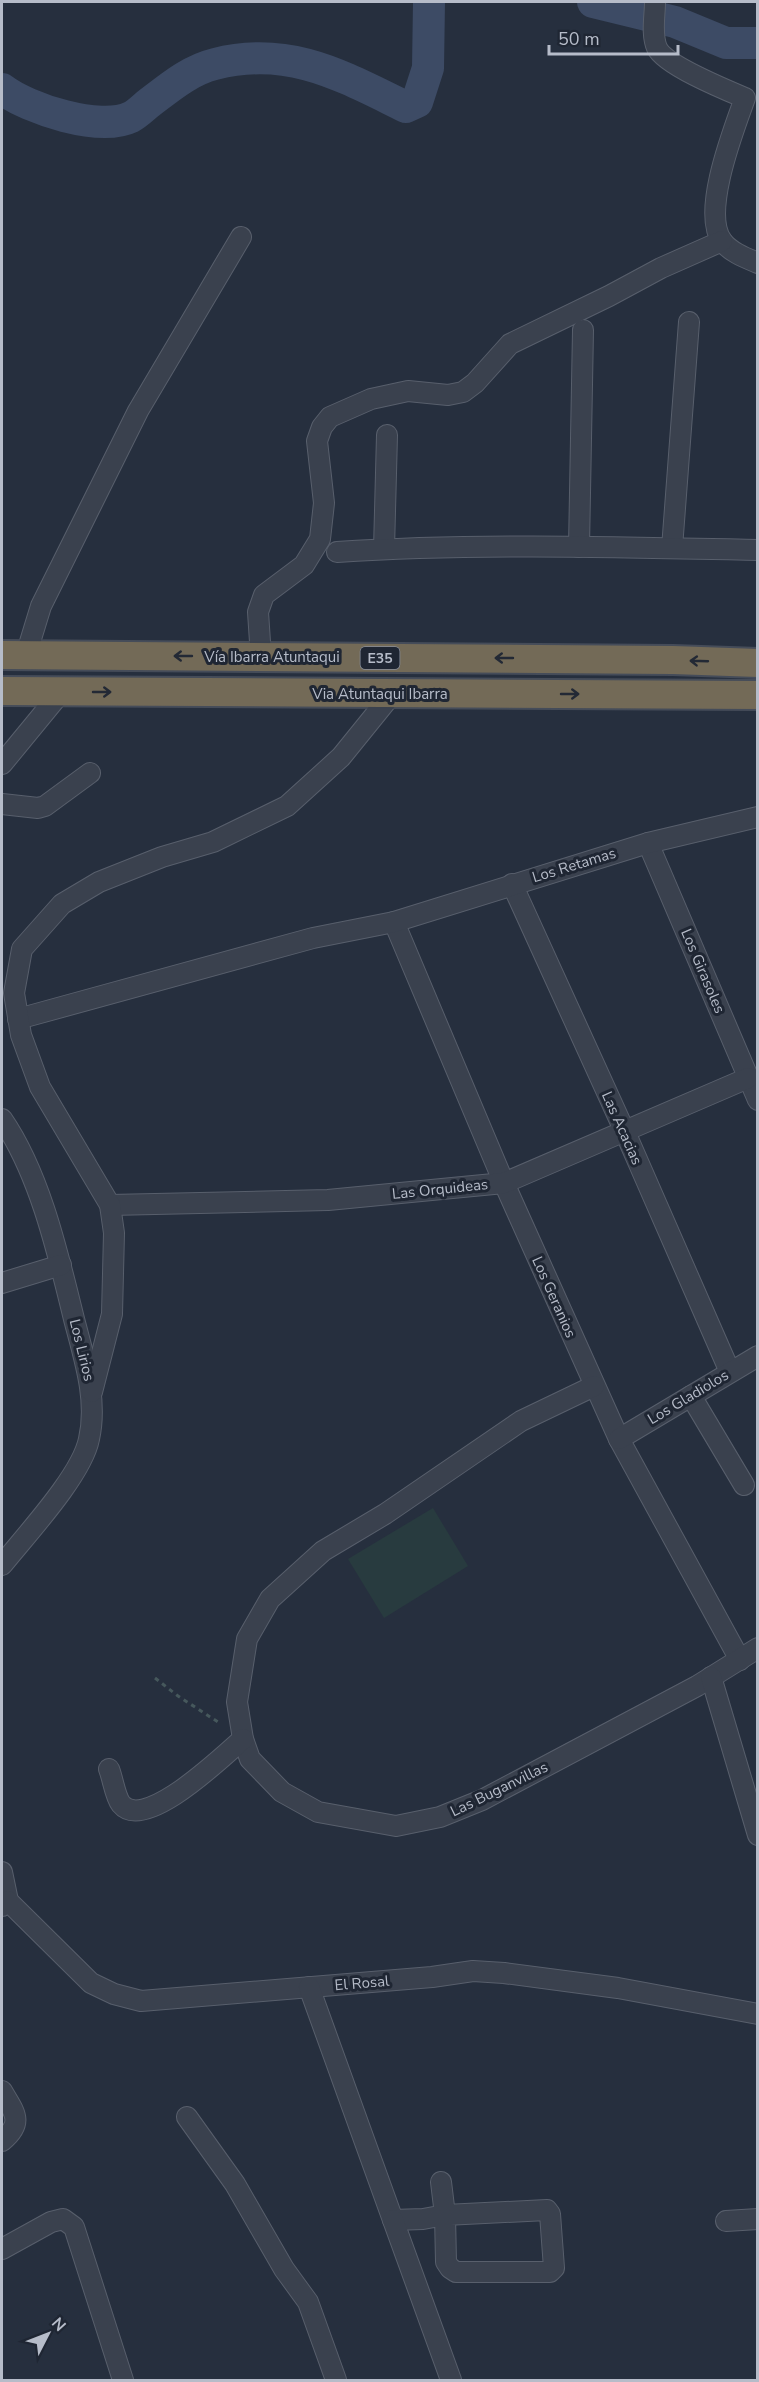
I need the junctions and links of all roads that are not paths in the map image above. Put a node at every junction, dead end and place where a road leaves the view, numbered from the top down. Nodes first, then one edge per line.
1 (655, 2) edge
2 (751, 98) edge
3 (241, 237) dead end
4 (722, 241) junction
5 (758, 263) edge
6 (690, 322) dead end
7 (583, 330) dead end
8 (387, 435) dead end
9 (579, 548) junction
10 (672, 548) junction
11 (384, 549) junction
12 (758, 550) edge
13 (337, 552) dead end
14 (14, 655) edge
15 (261, 657) junction
16 (758, 663) edge
17 (2, 691) edge
18 (62, 691) junction
19 (392, 694) junction
20 (758, 695) edge
21 (2, 764) edge
22 (90, 773) dead end
23 (2, 804) edge
24 (758, 818) edge
25 (648, 843) junction
26 (512, 884) junction
27 (394, 922) junction
28 (18, 1019) junction
29 (748, 1078) junction
30 (758, 1100) edge
31 (2, 1119) edge
32 (625, 1132) junction
33 (504, 1183) junction
34 (110, 1205) junction
35 (61, 1265) junction
36 (2, 1283) edge
37 (758, 1356) edge
38 (730, 1372) junction
39 (594, 1386) junction
40 (92, 1392) junction
41 (691, 1396) junction
42 (619, 1439) junction
43 (744, 1485) dead end
44 (2, 1565) edge
45 (758, 1648) edge
46 (740, 1660) junction
47 (711, 1677) junction
48 (243, 1738) junction
49 (109, 1769) dead end
50 (758, 1835) edge
51 (2, 1872) edge
52 (5, 1903) edge
53 (309, 1987) junction
54 (758, 2014) edge
55 (2, 2091) edge
56 (187, 2117) dead end
57 (2, 2141) edge
58 (441, 2182) dead end
59 (445, 2215) junction
60 (758, 2219) edge
61 (393, 2220) junction
62 (726, 2221) dead end
63 (2, 2249) edge
64 (123, 2380) edge
65 (336, 2380) edge
66 (451, 2380) edge

1 - 2 street
2 - 4 street
3 - 14 street
4 - 5 street
4 - 15 street
6 - 10 street
7 - 9 street
8 - 11 street
9 - 10 street
9 - 11 street
10 - 12 street
11 - 13 street
15 -> 14 highway, Vía Ibarra Atuntaqui / E35
16 -> 15 highway, Vía Ibarra Atuntaqui / E35
17 - 18 highway, Via Atuntaqui Ibarra
18 -> 19 highway, Via Atuntaqui Ibarra
18 - 21 street
19 -> 20 highway, Via Atuntaqui Ibarra
19 - 28 street
22 - 23 street
24 - 25 street, Los Retamas
25 - 26 street, Los Retamas
25 - 29 street, Los Girasoles
26 - 27 street, Los Retamas
26 - 32 street, Las Acacias
27 - 28 street, Los Retamas
27 - 33 street, Los Geranios
28 - 34 street
29 - 30 street, Los Girasoles
29 - 32 street, Las Orquideas
31 - 35 street, Los Lirios
32 - 33 street, Las Orquideas
32 - 38 street, Las Acacias
33 - 34 street, Las Orquideas
33 - 39 street, Los Geranios
34 - 40 street
35 - 36 street
35 - 40 street, Los Lirios
37 - 38 street, Los Gladiolos
38 - 41 street, Los Gladiolos
39 - 42 street, Los Geranios
39 - 48 street, Las Buganvillas
40 - 44 street, Los Lirios
41 - 42 street, Los Gladiolos
41 - 43 street
42 - 46 street, Los Geranios
45 - 46 street, Las Buganvillas
46 - 47 street, Las Buganvillas
47 - 48 street, Las Buganvillas
47 - 50 street
48 - 49 street
51 - 52 street
52 - 53 street, El Rosal
53 - 54 street, El Rosal
53 - 61 street
55 - 57 street
56 - 65 street
58 - 59 street
59 - 59 street
59 - 61 street
60 - 62 street
61 - 66 street
63 - 64 street

